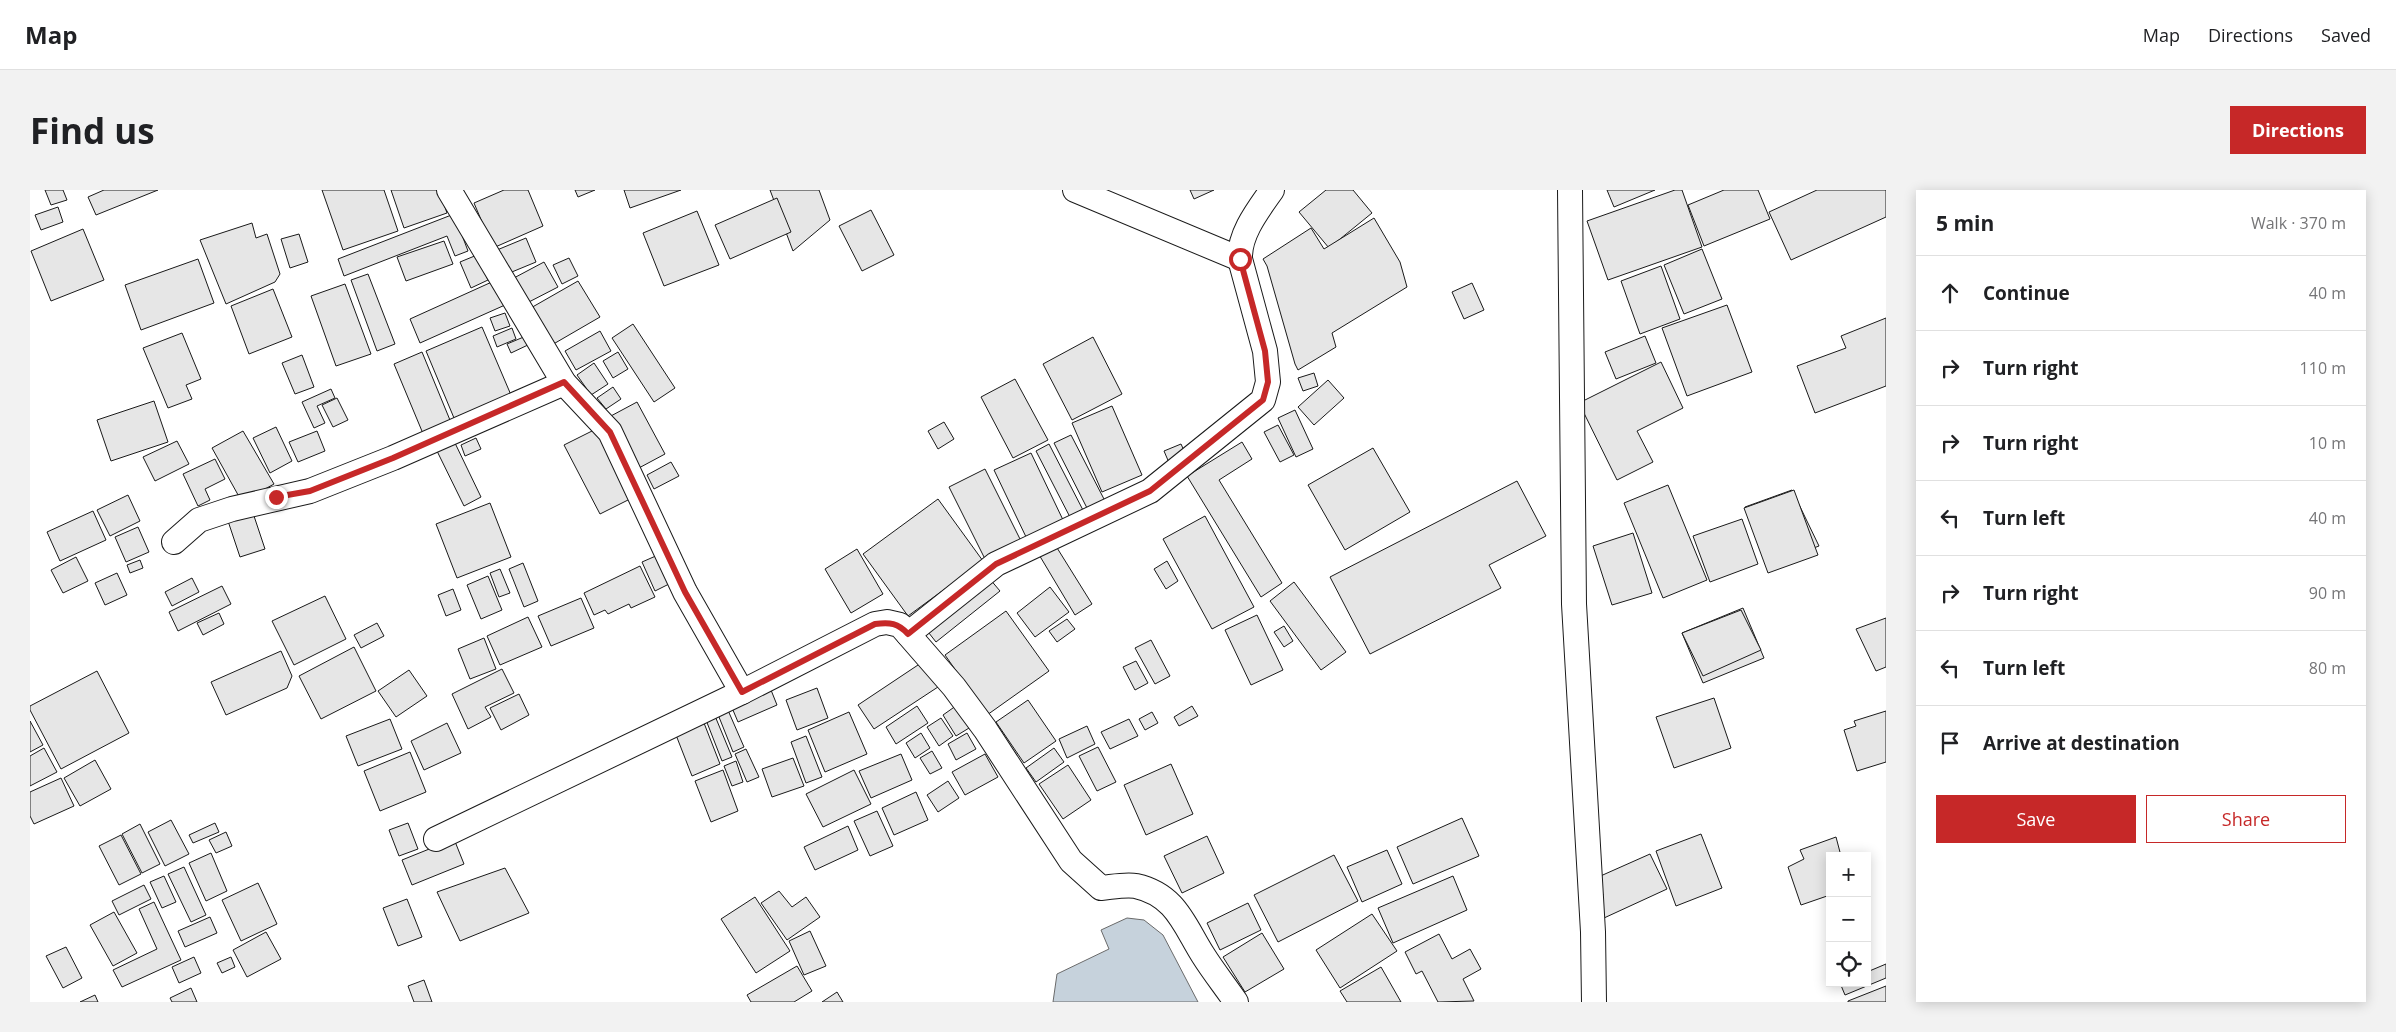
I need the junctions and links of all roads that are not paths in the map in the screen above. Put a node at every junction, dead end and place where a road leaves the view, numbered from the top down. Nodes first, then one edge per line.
1 (449, 190) edge
2 (1075, 190) edge
3 (1272, 190) edge
4 (1570, 190) edge
5 (1240, 259) junction
6 (564, 382) junction
7 (174, 542) dead end
8 (908, 634) junction
9 (742, 692) junction
10 (436, 839) dead end
11 (1236, 1002) edge
12 (1594, 1002) edge

1 - 6 street
2 - 5 street
3 - 5 street
4 - 12 street
5 - 8 street
6 - 7 street
6 - 9 street
8 - 9 street
8 - 11 street
9 - 10 street

